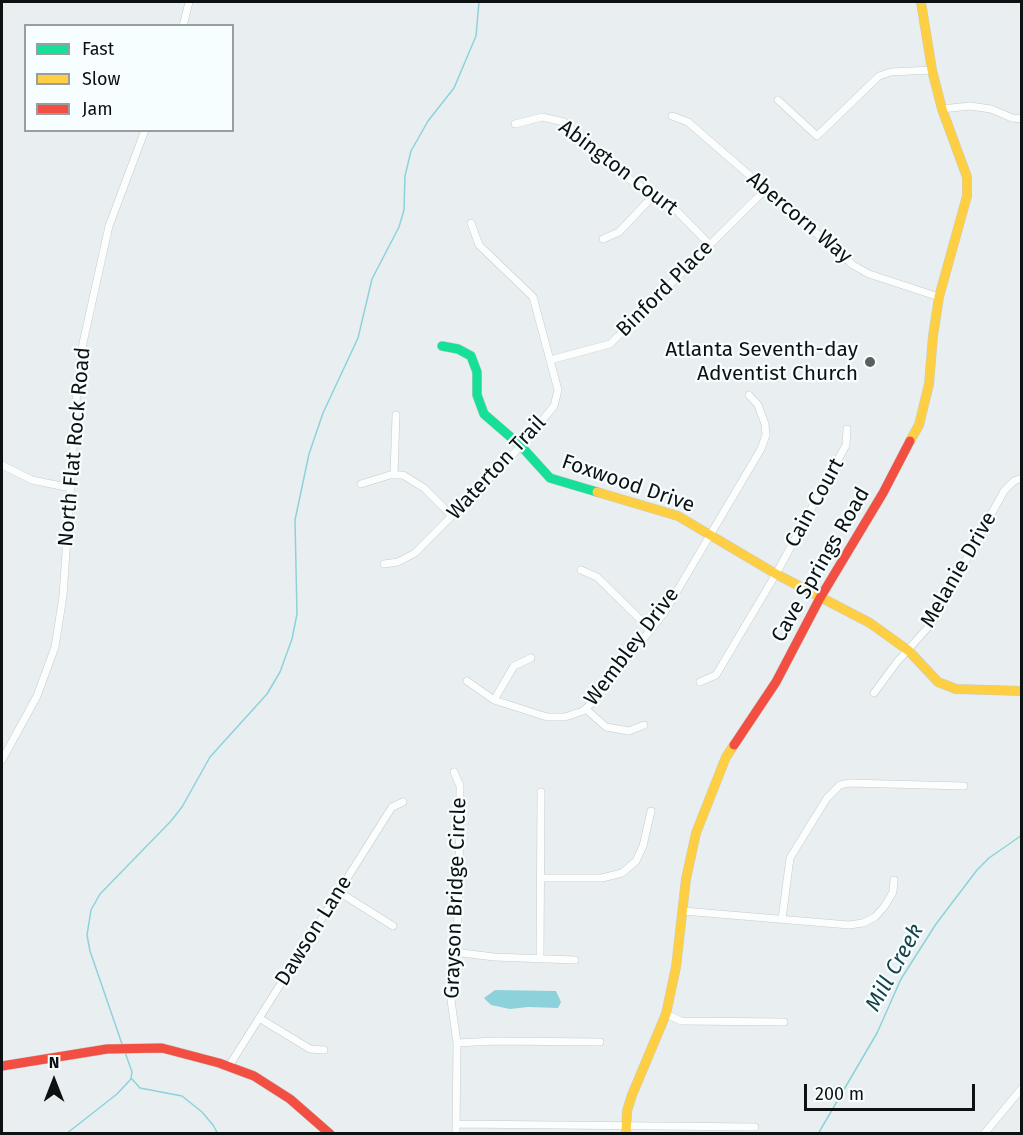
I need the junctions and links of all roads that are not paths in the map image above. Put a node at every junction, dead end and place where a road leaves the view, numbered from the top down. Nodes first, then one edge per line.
1 (189, 2) edge
2 (921, 2) edge
3 (184, 24) edge
4 (932, 70) junction
5 (778, 100) dead end
6 (942, 108) junction
7 (672, 116) dead end
8 (1022, 119) edge
9 (515, 123) dead end
10 (144, 132) edge
11 (765, 190) junction
12 (654, 195) junction
13 (471, 223) dead end
14 (603, 239) dead end
15 (710, 245) junction
16 (939, 297) junction
17 (442, 346) dead end
18 (550, 360) junction
19 (749, 395) dead end
20 (396, 415) dead end
21 (847, 429) dead end
22 (521, 446) junction
23 (2, 465) edge
24 (394, 475) junction
25 (1022, 478) edge
26 (361, 484) dead end
27 (71, 488) junction
28 (452, 516) junction
29 (709, 536) junction
30 (384, 564) dead end
31 (581, 570) dead end
32 (776, 574) junction
33 (820, 598) junction
34 (650, 629) junction
35 (909, 651) junction
36 (531, 658) dead end
37 (466, 681) dead end
38 (700, 682) dead end
39 (1022, 691) edge
40 (874, 693) dead end
41 (494, 700) junction
42 (586, 709) junction
43 (644, 725) dead end
44 (2, 760) edge
45 (454, 772) dead end
46 (964, 786) dead end
47 (541, 792) dead end
48 (403, 802) dead end
49 (651, 811) dead end
50 (541, 878) junction
51 (894, 880) dead end
52 (339, 892) junction
53 (683, 911) junction
54 (782, 919) junction
55 (393, 926) dead end
56 (454, 952) junction
57 (540, 959) junction
58 (575, 960) dead end
59 (666, 1014) junction
60 (259, 1018) junction
61 (784, 1022) dead end
62 (600, 1042) dead end
63 (457, 1043) junction
64 (324, 1050) dead end
65 (2, 1066) edge
66 (229, 1066) junction
67 (1022, 1088) edge
68 (457, 1124) junction
69 (755, 1127) dead end
70 (626, 1130) edge
71 (330, 1134) edge
72 (456, 1134) edge
73 (984, 1134) edge

1 - 3 street
2 - 4 street, Cave Springs Road
4 - 5 street
4 - 6 street, Cave Springs Road
6 - 8 street
6 - 16 street, Cave Springs Road
7 - 11 street, Abercorn Way
9 - 12 street, Abington Court
10 - 27 street, North Flat Rock Road
11 - 15 street, Binford Place
11 - 16 street, Abercorn Way
12 - 14 street
12 - 15 street, Abington Court
13 - 18 street, Waterton Trail
15 - 18 street, Binford Place
16 - 33 street, Cave Springs Road
17 - 22 street, Foxwood Drive
18 - 22 street, Waterton Trail
19 - 29 street, Wembley Drive
20 - 24 street
21 - 32 street, Cain Court
22 - 28 street, Waterton Trail
22 - 29 street, Foxwood Drive
23 - 27 street
24 - 26 street
24 - 28 street
25 - 35 street, Melanie Drive
27 - 44 street, North Flat Rock Road
28 - 30 street, Waterton Trail
29 - 32 street, Foxwood Drive
29 - 34 street, Wembley Drive
31 - 34 street
32 - 33 street, Foxwood Drive
32 - 38 street, Cain Court
33 - 35 street, Foxwood Drive
33 - 53 street, Cave Springs Road
34 - 42 street, Wembley Drive
35 - 39 street, Foxwood Drive
35 - 40 street, Melanie Drive
36 - 41 street
37 - 41 street, Wembley Drive
41 - 42 street, Wembley Drive
42 - 43 street
45 - 56 street, Grayson Bridge Circle
46 - 54 street
47 - 50 street
48 - 52 street, Dawson Lane
49 - 50 street
50 - 57 street
51 - 54 street
52 - 55 street
52 - 60 street, Dawson Lane
53 - 54 street
53 - 59 street, Cave Springs Road
56 - 57 street
56 - 63 street, Grayson Bridge Circle
57 - 58 street
59 - 61 street
59 - 70 street, Cave Springs Road
60 - 64 street
60 - 66 street, Dawson Lane
62 - 63 street
63 - 68 street, Grayson Bridge Circle
65 - 66 street
66 - 71 street
67 - 73 street
68 - 70 street
68 - 72 street, Grayson Bridge Circle
69 - 70 street

